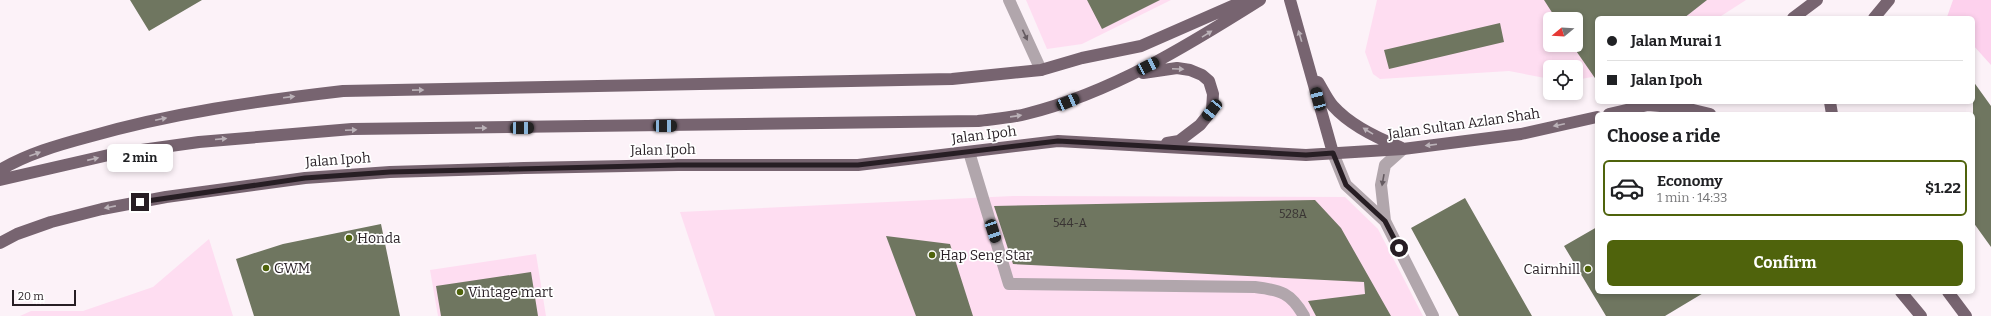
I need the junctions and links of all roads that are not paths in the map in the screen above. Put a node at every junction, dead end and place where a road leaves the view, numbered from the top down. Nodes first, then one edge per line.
1 (1008, 0) edge
2 (1246, 0) edge
3 (1260, 0) edge
4 (1290, 0) edge
5 (1817, 0) edge
6 (1889, 0) edge
7 (1796, 16) edge
8 (1876, 16) edge
9 (1041, 70) junction
10 (1311, 72) junction
11 (1126, 76) junction
12 (1650, 104) edge
13 (1617, 112) edge
14 (1702, 112) edge
15 (1595, 117) edge
16 (1154, 146) junction
17 (1403, 149) junction
18 (969, 152) junction
19 (1333, 153) junction
20 (0, 170) edge
21 (0, 180) edge
22 (1385, 221) junction
23 (0, 234) edge
24 (17, 234) junction
25 (0, 243) edge
26 (1902, 294) edge
27 (1903, 294) edge
28 (1949, 294) edge
29 (1304, 316) edge
30 (1433, 316) edge
31 (1916, 316) edge
32 (1921, 316) edge
33 (1966, 316) edge
34 (1969, 316) edge

1 -> 9 street
2 - 9 main road
11 -> 3 main road, Jalan Ipoh
10 -> 4 main road
5 - 7 main road
6 - 8 main road
20 -> 9 main road
17 -> 10 main road
10 - 19 main road
11 -> 16 main road
21 -> 11 main road, Jalan Ipoh
12 - 13 main road
12 - 14 main road
15 -> 17 main road, Jalan Sultan Azlan Shah
16 - 18 main road, Jalan Ipoh
16 - 19 main road, Jalan Ipoh
17 - 19 main road, Jalan Sultan Azlan Shah
17 -> 22 street
18 -> 24 main road, Jalan Ipoh
18 - 29 street
19 - 22 street
22 - 30 street
23 - 24 main road
24 - 25 main road, Jalan Ipoh
26 - 31 main road
27 - 32 main road
28 - 33 main road
28 - 34 main road

